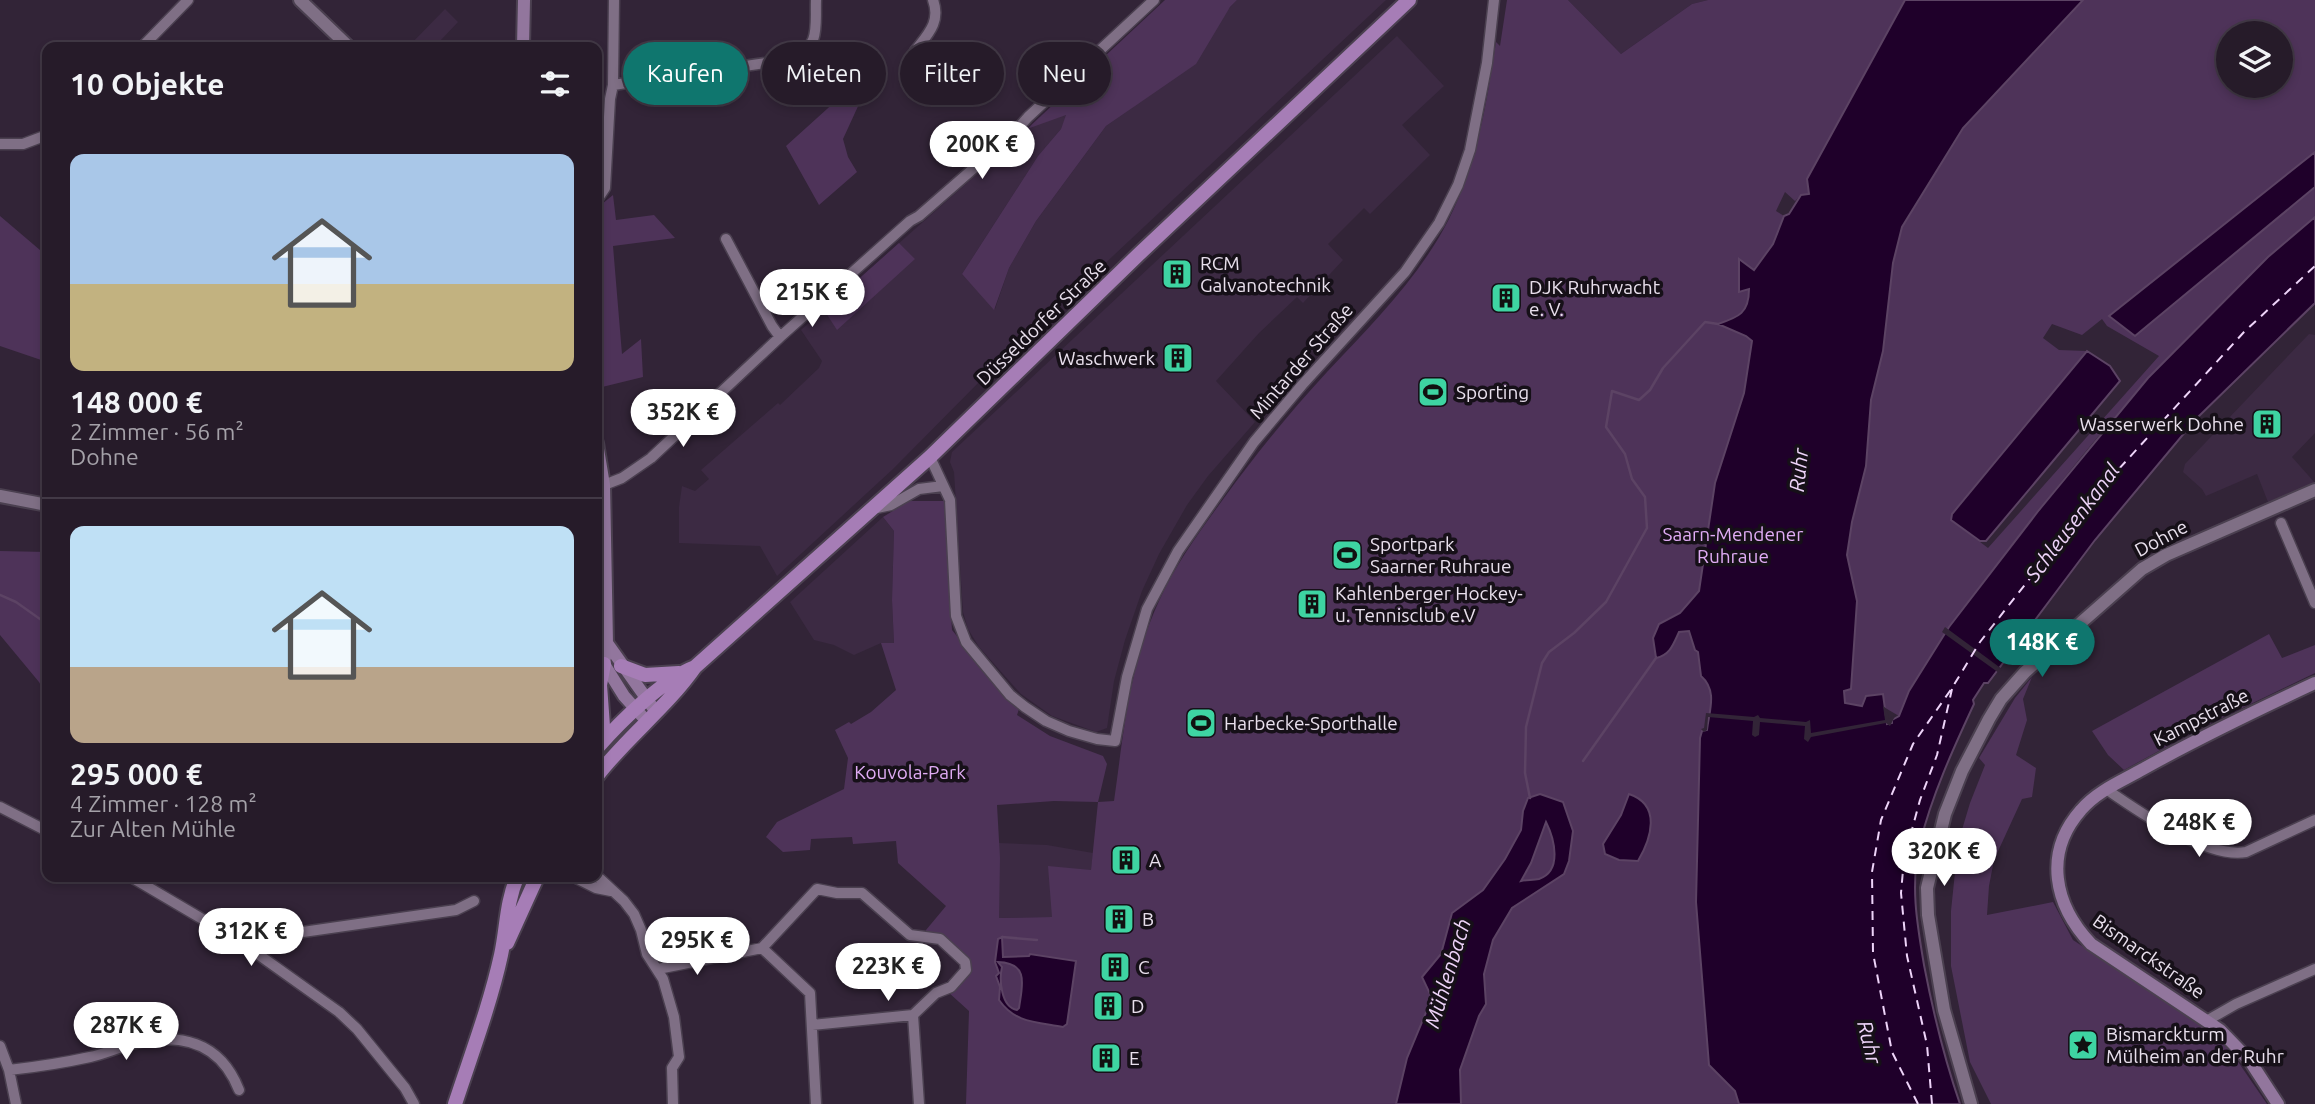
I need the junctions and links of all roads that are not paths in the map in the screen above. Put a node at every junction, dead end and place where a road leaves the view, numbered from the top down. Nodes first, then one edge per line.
1 (188, 0) edge
2 (300, 0) edge
3 (524, 0) edge
4 (614, 0) edge
5 (816, 0) edge
6 (933, 0) edge
7 (1154, 0) edge
8 (1409, 0) edge
9 (1494, 0) edge
10 (147, 42) edge
11 (344, 42) edge
12 (523, 42) edge
13 (922, 42) edge
14 (612, 85) junction
15 (42, 137) edge
16 (0, 144) edge
17 (602, 192) edge
18 (726, 239) dead end
19 (780, 337) junction
20 (930, 457) junction
21 (602, 473) edge
22 (604, 485) junction
23 (943, 486) junction
24 (2315, 490) edge
25 (0, 496) edge
26 (42, 504) edge
27 (869, 510) junction
28 (602, 521) edge
29 (2281, 523) dead end
30 (602, 574) edge
31 (2315, 603) edge
32 (607, 643) junction
33 (604, 664) junction
34 (621, 666) junction
35 (695, 667) junction
36 (679, 673) junction
37 (602, 674) edge
38 (2315, 683) edge
39 (647, 711) junction
40 (602, 743) edge
41 (602, 770) edge
42 (2106, 789) junction
43 (0, 807) edge
44 (2315, 820) edge
45 (42, 828) edge
46 (602, 881) edge
47 (139, 882) edge
48 (515, 882) edge
49 (535, 882) edge
50 (584, 882) edge
51 (611, 891) junction
52 (474, 901) dead end
53 (762, 948) junction
54 (256, 953) junction
55 (501, 953) junction
56 (658, 969) junction
57 (2315, 969) edge
58 (913, 1015) junction
59 (2208, 1020) junction
60 (812, 1025) junction
61 (0, 1045) edge
62 (9, 1070) junction
63 (239, 1090) dead end
64 (16, 1104) edge
65 (414, 1104) edge
66 (455, 1104) edge
67 (673, 1104) edge
68 (816, 1104) edge
69 (919, 1104) edge
70 (1971, 1104) edge
71 (2278, 1104) edge

1 - 10 street
2 - 11 street
3 - 12 main road
4 - 14 street
5 - 14 street
6 - 13 street
7 - 19 street
8 - 20 main road, Düsseldorfer Straße
9 - 23 street, Mintarder Straße
14 - 17 street
15 - 16 street
18 - 19 street
19 - 22 street
20 - 23 street
20 - 27 main road, Düsseldorfer Straße
21 - 22 main road
22 - 28 main road
23 - 27 street
24 - 70 street, Dohne
25 - 26 street
27 - 35 main road, Düsseldorfer Straße
29 - 31 street
30 - 32 main road
32 - 33 main road
32 - 34 main road
33 - 37 main road
33 - 39 main road
34 - 36 main road
34 - 39 main road
35 - 36 main road, Düsseldorfer Straße
35 - 39 main road, Düsseldorfer Straße
36 - 39 main road, Düsseldorfer Straße
38 - 42 main road, Kampstraße
39 - 40 main road
39 - 41 main road
42 - 44 street
42 - 59 main road, Bismarckstraße
43 - 45 street
46 - 51 street
47 - 54 street
48 - 55 main road
49 - 55 main road
50 - 51 street
51 - 56 street
52 - 54 street
53 - 56 street
53 - 58 street
53 - 60 street
54 - 65 street
55 - 66 main road
56 - 67 street
57 - 59 street
58 - 60 street
58 - 69 street
59 - 71 main road, Bismarckstraße
60 - 68 street
61 - 62 street
62 - 63 street
62 - 64 street

